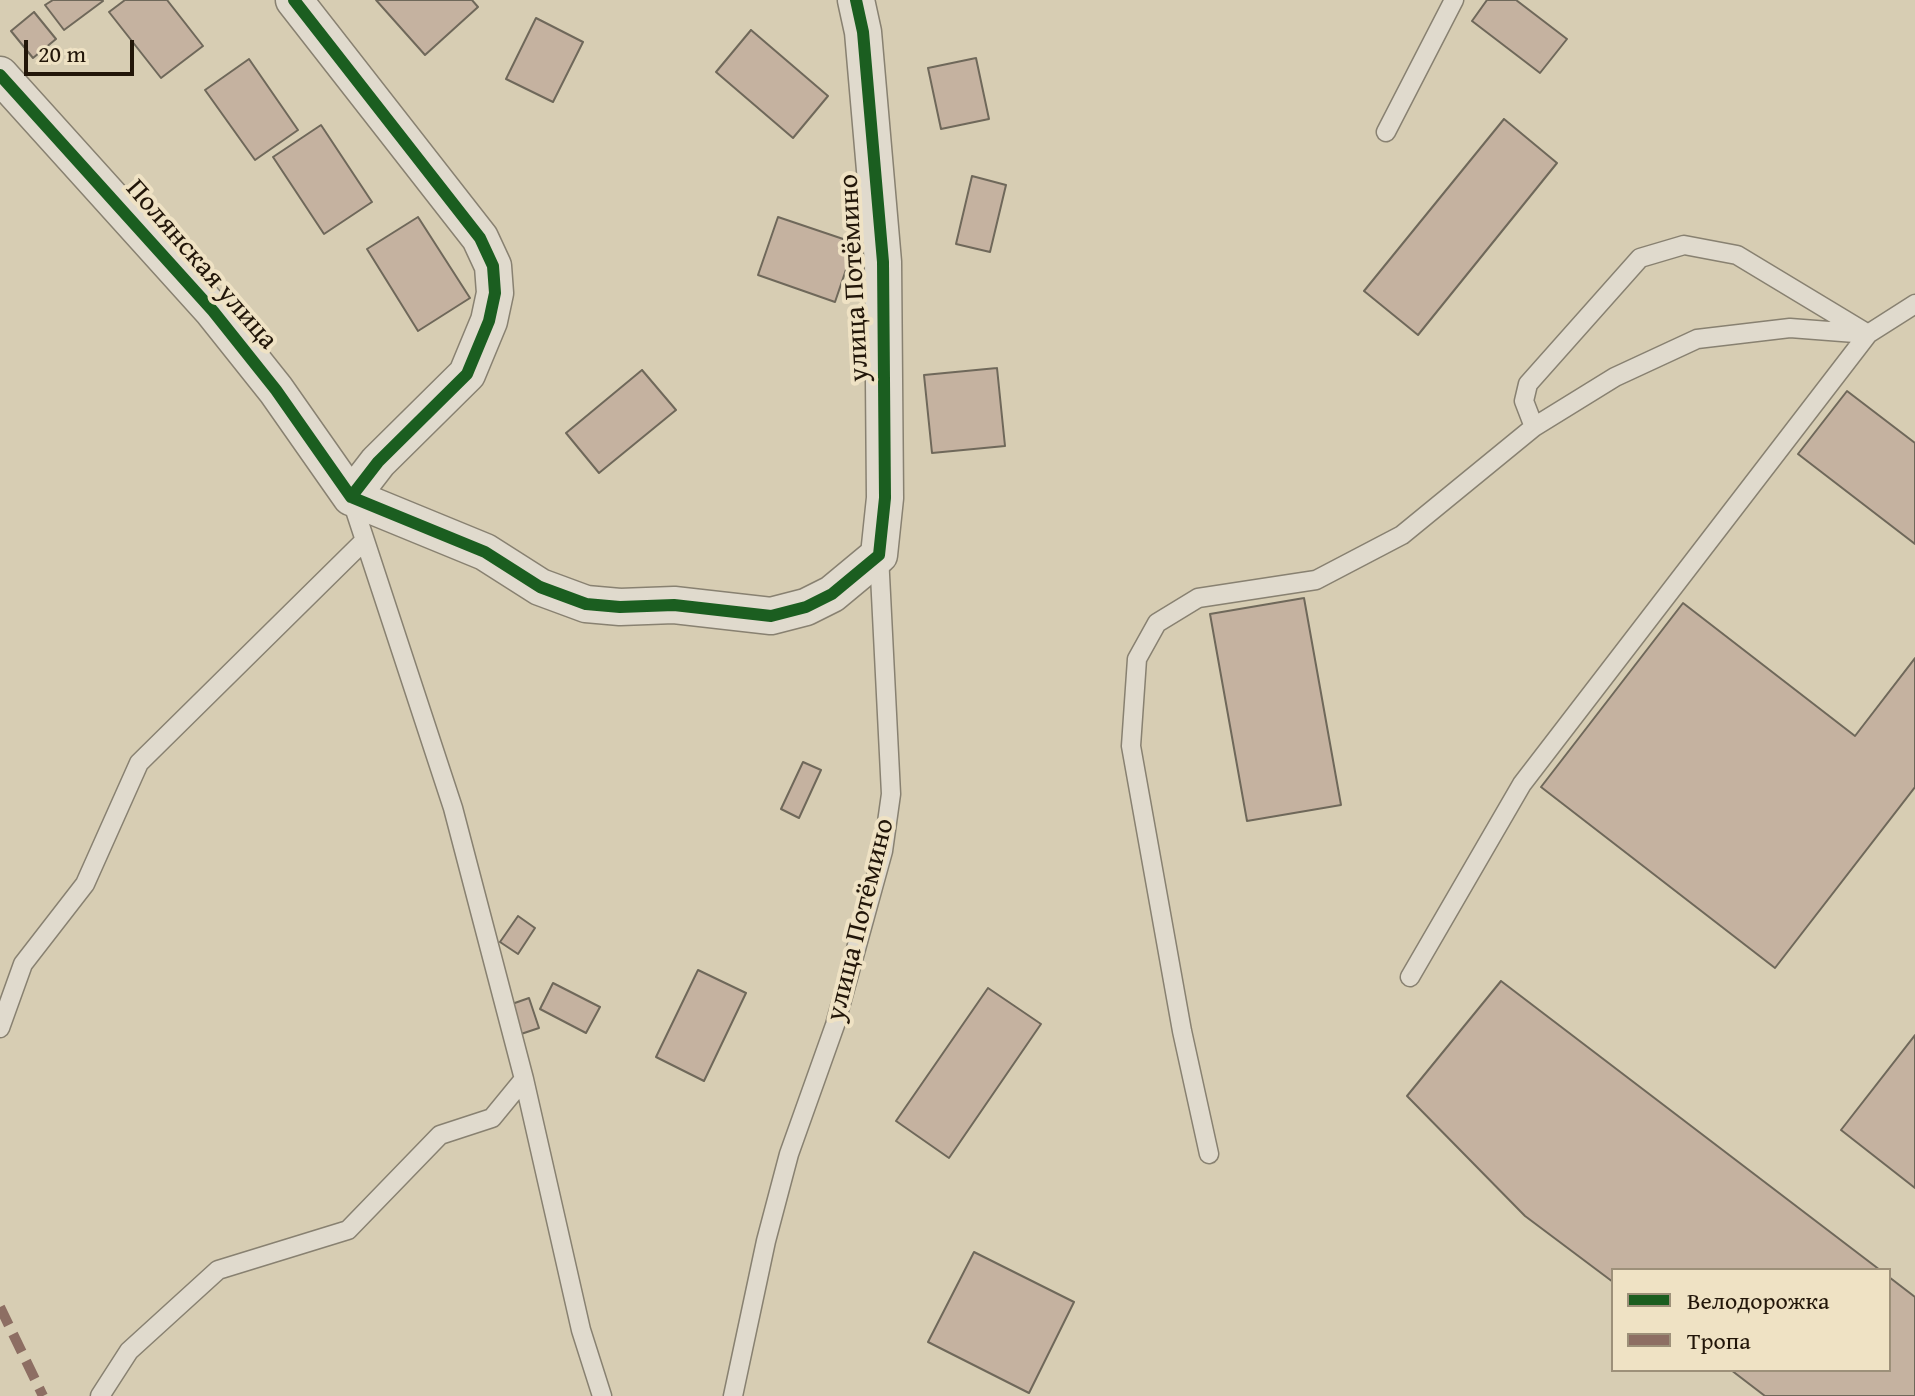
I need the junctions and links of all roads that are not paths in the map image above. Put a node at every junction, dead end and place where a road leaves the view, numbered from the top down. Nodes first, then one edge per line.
1 (294, 0) edge
2 (856, 0) edge
3 (1454, 0) edge
4 (0, 75) edge
5 (1386, 132) dead end
6 (1915, 304) edge
7 (1868, 334) junction
8 (1534, 427) junction
9 (351, 497) junction
10 (363, 542) junction
11 (879, 555) junction
12 (1410, 977) dead end
13 (0, 1028) edge
14 (524, 1079) junction
15 (1209, 1154) dead end
16 (100, 1396) edge
17 (602, 1396) edge
18 (733, 1396) edge

1 - 9 street
2 - 11 street, улица Потёмино
3 - 5 lane
4 - 9 street, Полянская улица
6 - 7 lane
7 - 8 lane
7 - 8 lane
7 - 12 lane
8 - 15 lane
9 - 10 lane
9 - 11 street
10 - 13 lane
10 - 14 lane
11 - 18 lane, улица Потёмино
14 - 16 lane
14 - 17 lane

